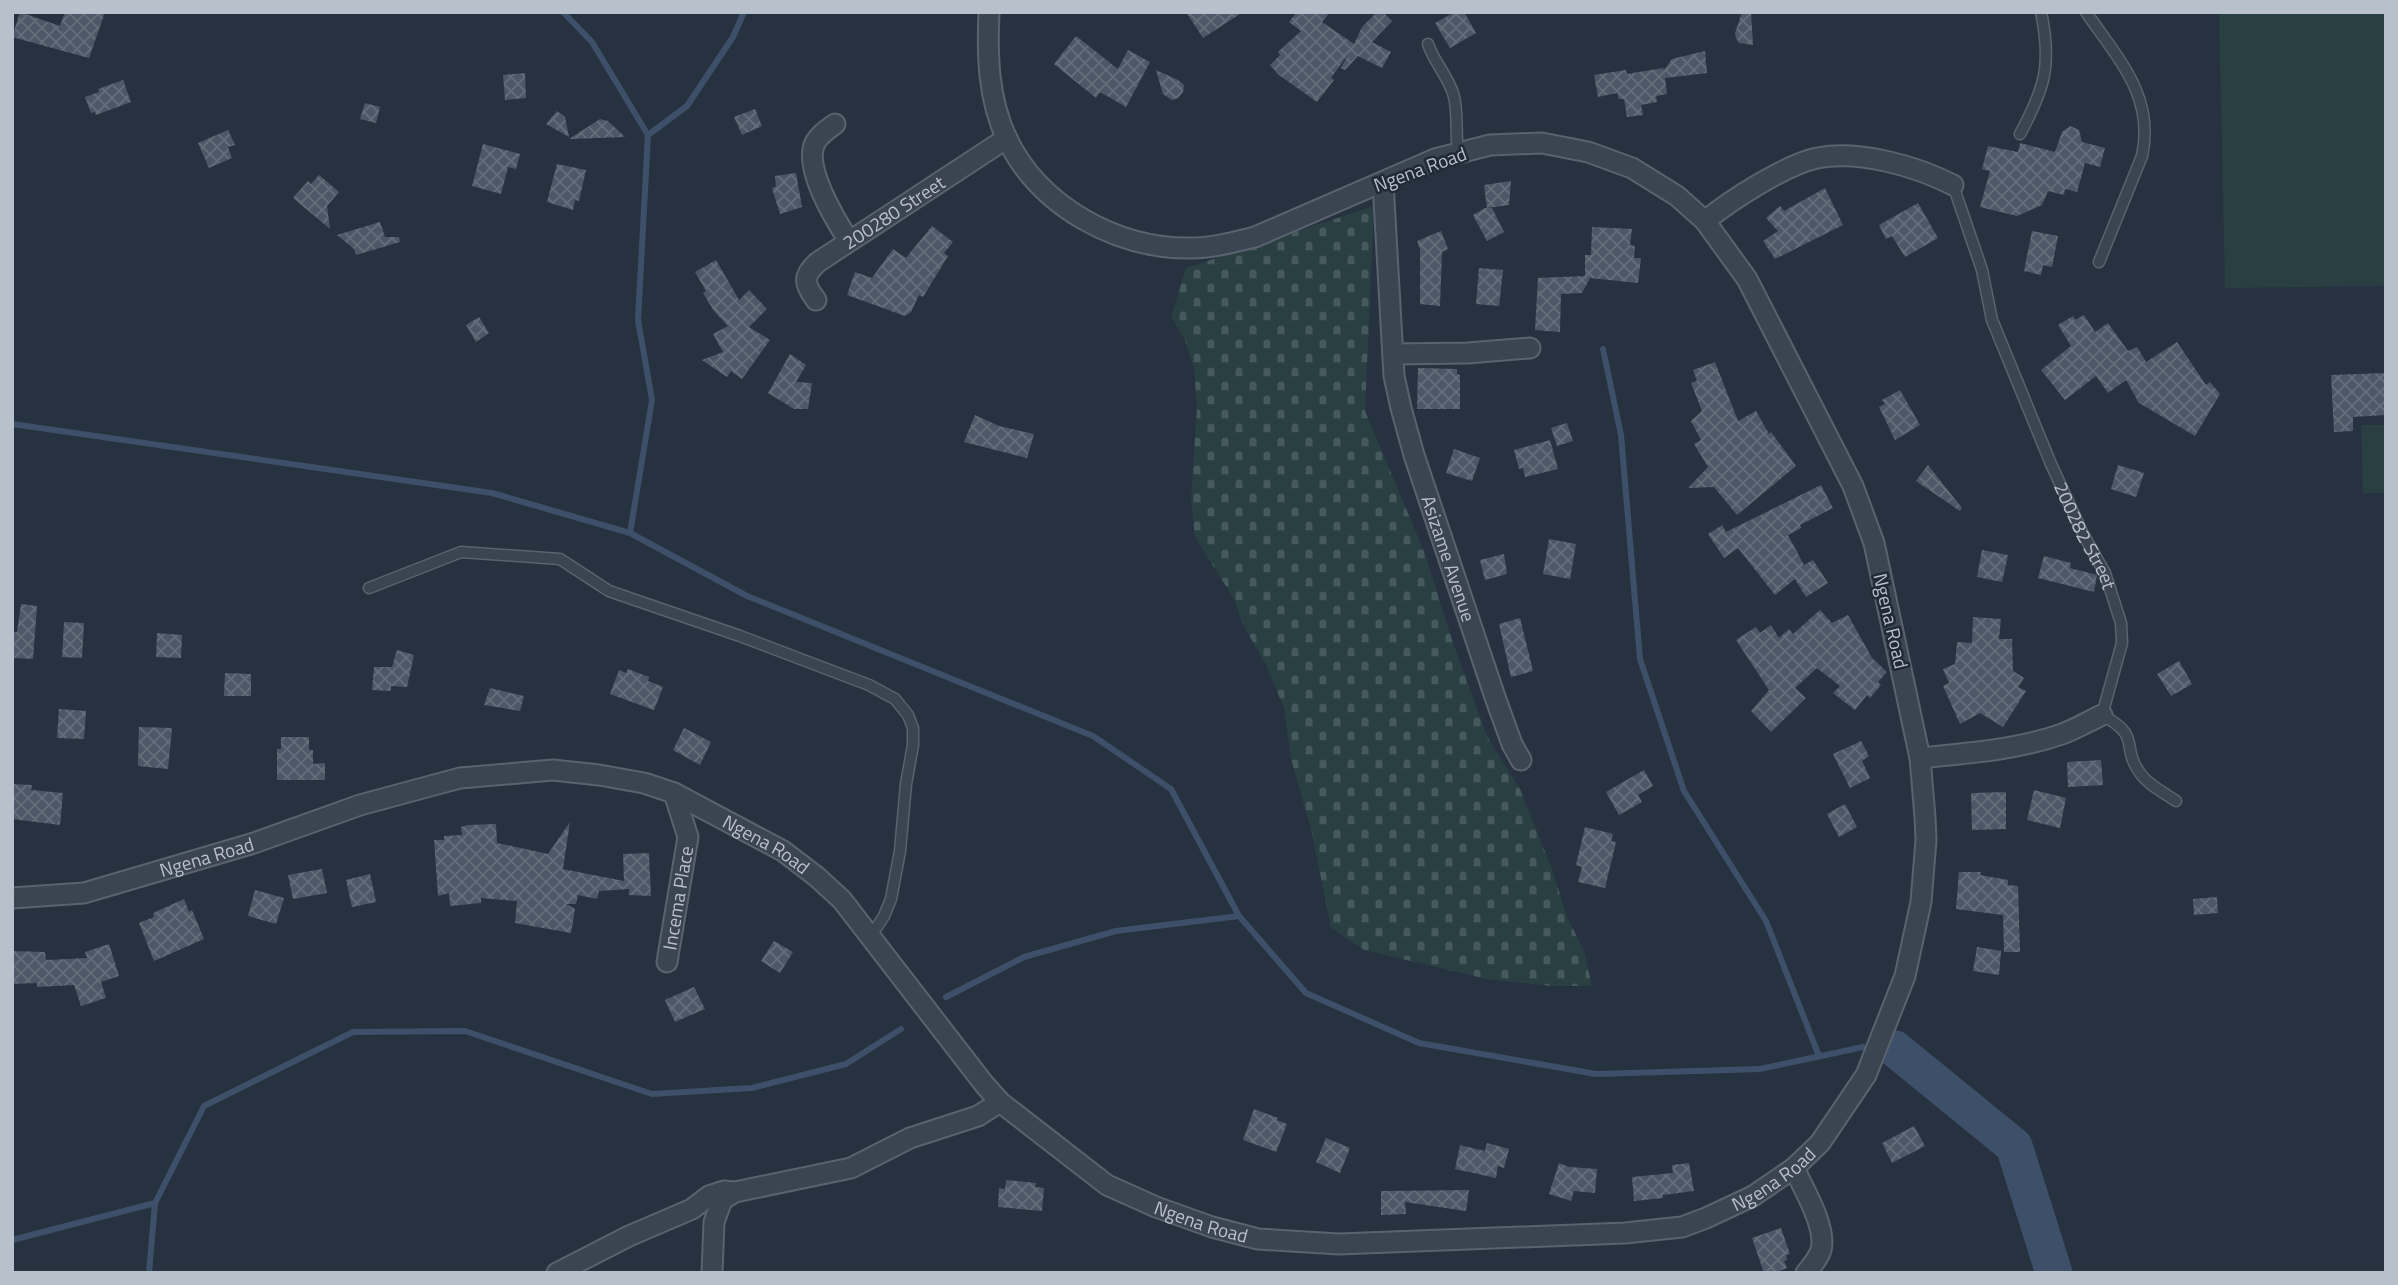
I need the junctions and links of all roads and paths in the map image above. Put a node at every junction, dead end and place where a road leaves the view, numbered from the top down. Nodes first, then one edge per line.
1 (989, 12) edge
2 (2041, 12) edge
3 (2085, 12) edge
4 (1428, 44) dead end
5 (835, 124) dead end
6 (2020, 134) dead end
7 (1007, 138) junction
8 (1458, 153) junction
9 (1383, 181) junction
10 (1953, 185) joint
11 (1705, 221) junction
12 (849, 241) junction
13 (2099, 262) dead end
14 (816, 300) dead end
15 (1530, 348) dead end
16 (1393, 354) junction
17 (369, 588) dead end
18 (2102, 715) junction
19 (1920, 758) junction
20 (1521, 760) dead end
21 (674, 793) junction
22 (2176, 801) dead end
23 (12, 898) edge
24 (871, 936) junction
25 (667, 962) dead end
26 (1000, 1102) junction
27 (1794, 1168) junction
28 (738, 1192) junction
29 (557, 1273) edge
30 (712, 1273) edge
31 (1806, 1273) edge

1 - 7 street, Ngena Road
2 - 6 lane
3 - 13 lane
4 - 8 lane
5 - 12 street
7 - 9 street, Ngena Road
7 - 12 street, 200280 Street
8 - 9 street, Ngena Road
8 - 11 street, Ngena Road
9 - 16 street, Asizame Avenue
10 - 11 street
10 - 18 lane, 200282 Street
11 - 19 street, Ngena Road
12 - 14 street, 200280 Street
15 - 16 street
16 - 20 street, Asizame Avenue
17 - 24 lane
18 - 19 street
18 - 22 lane
19 - 27 street, Ngena Road
21 - 23 street, Ngena Road
21 - 24 street, Ngena Road
21 - 25 street, Incema Place
24 - 26 street, Ngena Road
26 - 27 street, Ngena Road
26 - 28 street
27 - 31 street
28 - 29 street
28 - 30 street

